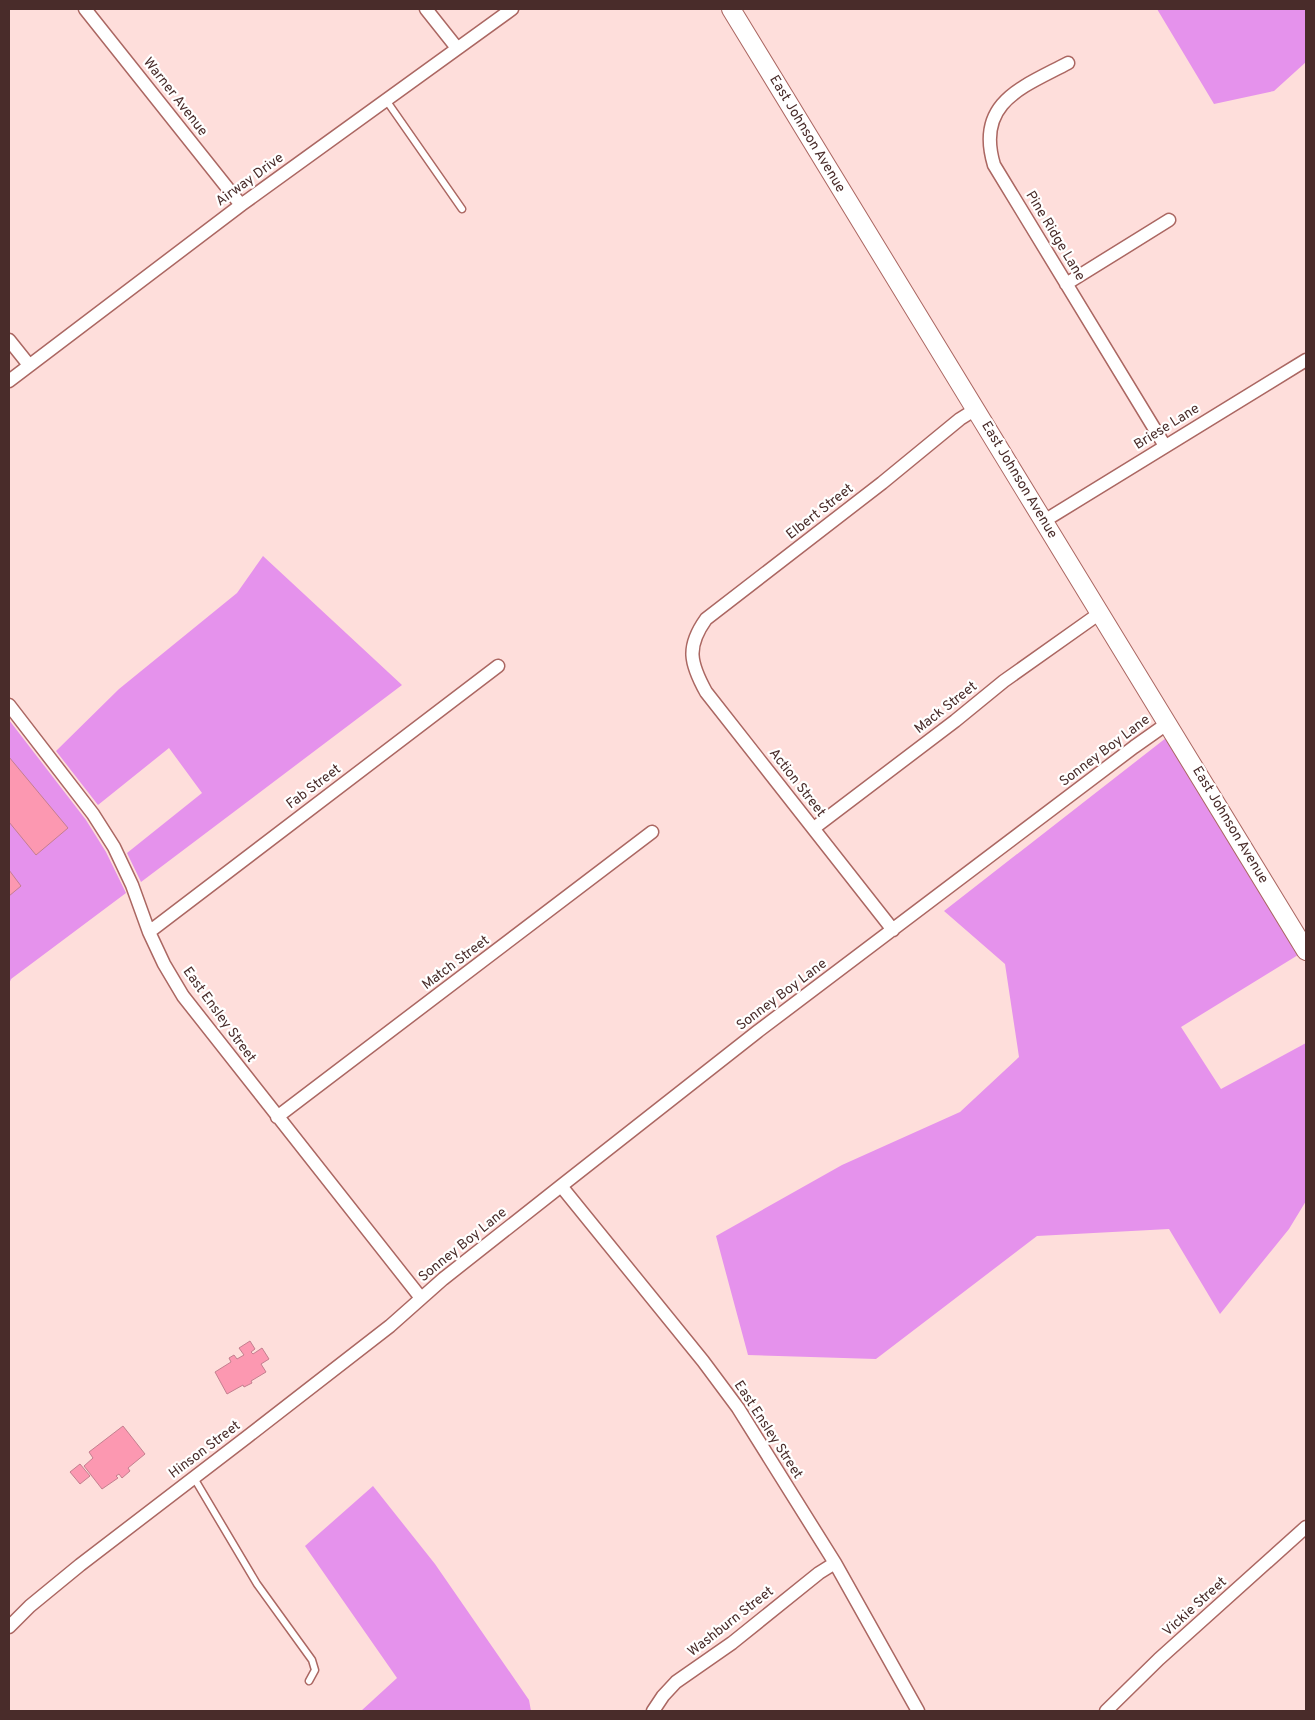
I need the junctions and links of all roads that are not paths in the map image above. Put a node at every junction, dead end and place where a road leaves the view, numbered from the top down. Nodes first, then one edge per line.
1 (85, 9) edge
2 (426, 9) edge
3 (512, 9) edge
4 (731, 9) edge
5 (458, 48) junction
6 (1068, 63) dead end
7 (386, 100) junction
8 (241, 205) junction
9 (462, 209) dead end
10 (1169, 220) dead end
11 (1066, 284) junction
12 (9, 340) edge
13 (1306, 360) edge
14 (29, 365) junction
15 (9, 380) edge
16 (976, 409) junction
17 (1165, 446) junction
18 (1044, 521) junction
19 (1100, 613) junction
20 (693, 647) joint
21 (498, 666) dead end
22 (9, 705) edge
23 (1168, 723) junction
24 (814, 828) junction
25 (652, 832) dead end
26 (893, 930) junction
27 (150, 932) junction
28 (1306, 951) edge
29 (277, 1117) junction
30 (561, 1186) junction
31 (421, 1298) junction
32 (194, 1478) junction
33 (1306, 1527) edge
34 (835, 1563) junction
35 (9, 1627) edge
36 (309, 1681) dead end
37 (653, 1711) edge
38 (918, 1711) edge
39 (1106, 1711) edge

1 - 8 street, Warner Avenue
2 - 5 street
3 - 5 street, Airway Drive
4 - 16 main road, East Johnson Avenue
5 - 7 street, Airway Drive
6 - 11 street, Pine Ridge Lane
7 - 8 street, Airway Drive
7 - 9 lane
8 - 14 street, Airway Drive
10 - 11 street
11 - 17 street, Pine Ridge Lane
12 - 14 street
13 - 17 street, Briese Lane
14 - 15 street, Airway Drive
16 - 18 main road, East Johnson Avenue
16 - 20 street, Elbert Street
17 - 18 street, Briese Lane
18 - 19 main road, East Johnson Avenue
19 - 23 main road, East Johnson Avenue
19 - 24 street, Mack Street
20 - 24 street, Action Street
21 - 27 street, Fab Street
22 - 27 street, East Ensley Street
23 - 26 street, Sonney Boy Lane
23 - 28 main road, East Johnson Avenue
24 - 26 street, Action Street
25 - 29 street, Match Street
26 - 30 street, Sonney Boy Lane
27 - 29 street, East Ensley Street
29 - 31 street, East Ensley Street
30 - 31 street, Sonney Boy Lane
30 - 34 street, East Ensley Street
31 - 32 street, Hinson Street
32 - 35 street, Hinson Street
32 - 36 lane
33 - 39 street, Vickie Street
34 - 37 street, Washburn Street
34 - 38 street, East Ensley Street

